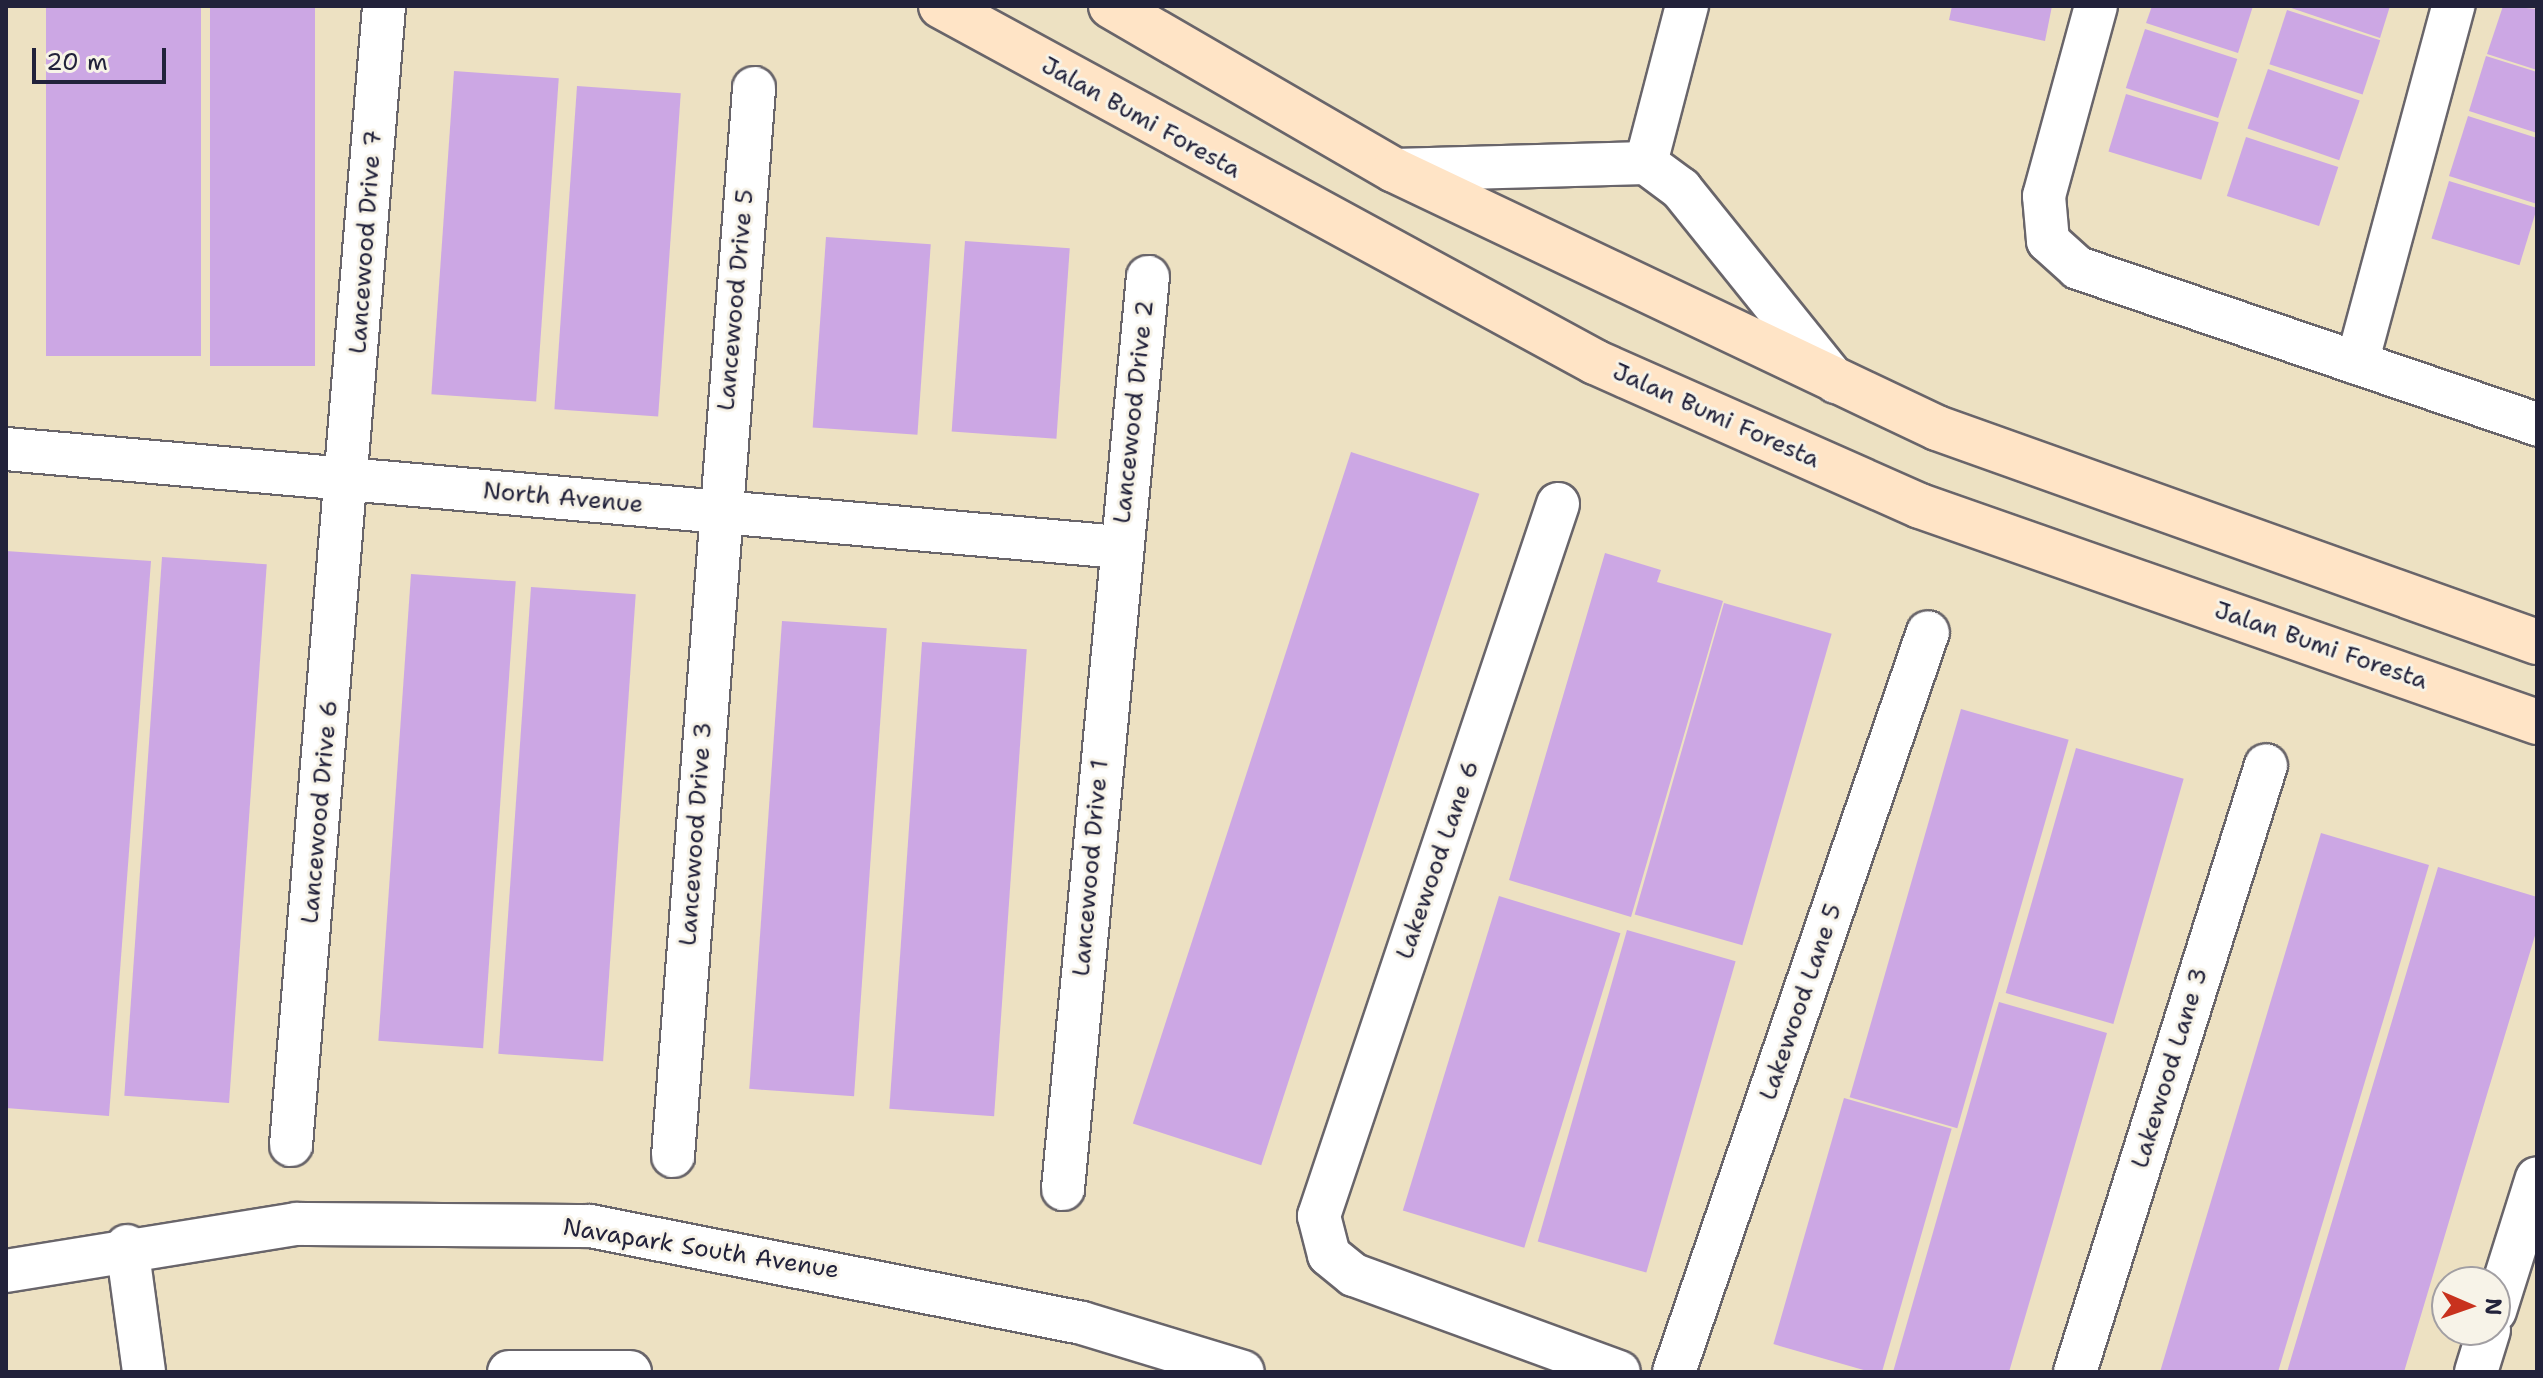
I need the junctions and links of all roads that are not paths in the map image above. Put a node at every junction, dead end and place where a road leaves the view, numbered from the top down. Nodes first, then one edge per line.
1 (384, 6) edge
2 (941, 6) edge
3 (1111, 6) edge
4 (1687, 6) edge
5 (2096, 6) edge
6 (2453, 6) edge
7 (754, 88) dead end
8 (1646, 163) junction
9 (1394, 170) junction
10 (1148, 277) dead end
11 (2357, 363) junction
12 (1836, 382) junction
13 (2537, 424) edge
14 (6, 449) edge
15 (348, 479) junction
16 (1558, 504) dead end
17 (719, 512) junction
18 (1120, 547) junction
19 (1928, 632) dead end
20 (2537, 642) edge
21 (2537, 722) edge
22 (2266, 765) dead end
23 (291, 1145) dead end
24 (673, 1156) dead end
25 (2537, 1178) edge
26 (1063, 1189) dead end
27 (127, 1246) junction
28 (2509, 1266) edge
29 (6, 1271) edge
30 (2484, 1346) edge
31 (144, 1372) edge
32 (509, 1372) edge
33 (630, 1372) edge
34 (1243, 1372) edge
35 (1619, 1372) edge
36 (1674, 1372) edge
37 (2075, 1372) edge
38 (2476, 1372) edge

1 - 15 street, Lancewood Drive 7
2 - 21 main road, Jalan Bumi Foresta
3 - 9 main road
4 - 8 street
5 - 11 street
6 - 11 street
7 - 17 street, Lancewood Drive 5
8 - 9 street
8 - 12 street
9 - 12 main road
10 - 18 street, Lancewood Drive 2
11 - 13 street
12 - 20 main road
14 - 15 street, North Avenue
15 - 17 street, North Avenue
15 - 23 street, Lancewood Drive 6
16 - 35 street, Lakewood Lane 6
17 - 18 street, North Avenue
17 - 24 street, Lancewood Drive 3
18 - 26 street, Lancewood Drive 1
19 - 36 street, Lakewood Lane 5
22 - 37 street, Lakewood Lane 3
25 - 28 street
27 - 29 street, Navapark South Avenue
27 - 31 street
27 - 34 street, Navapark South Avenue
30 - 38 street
32 - 33 street

